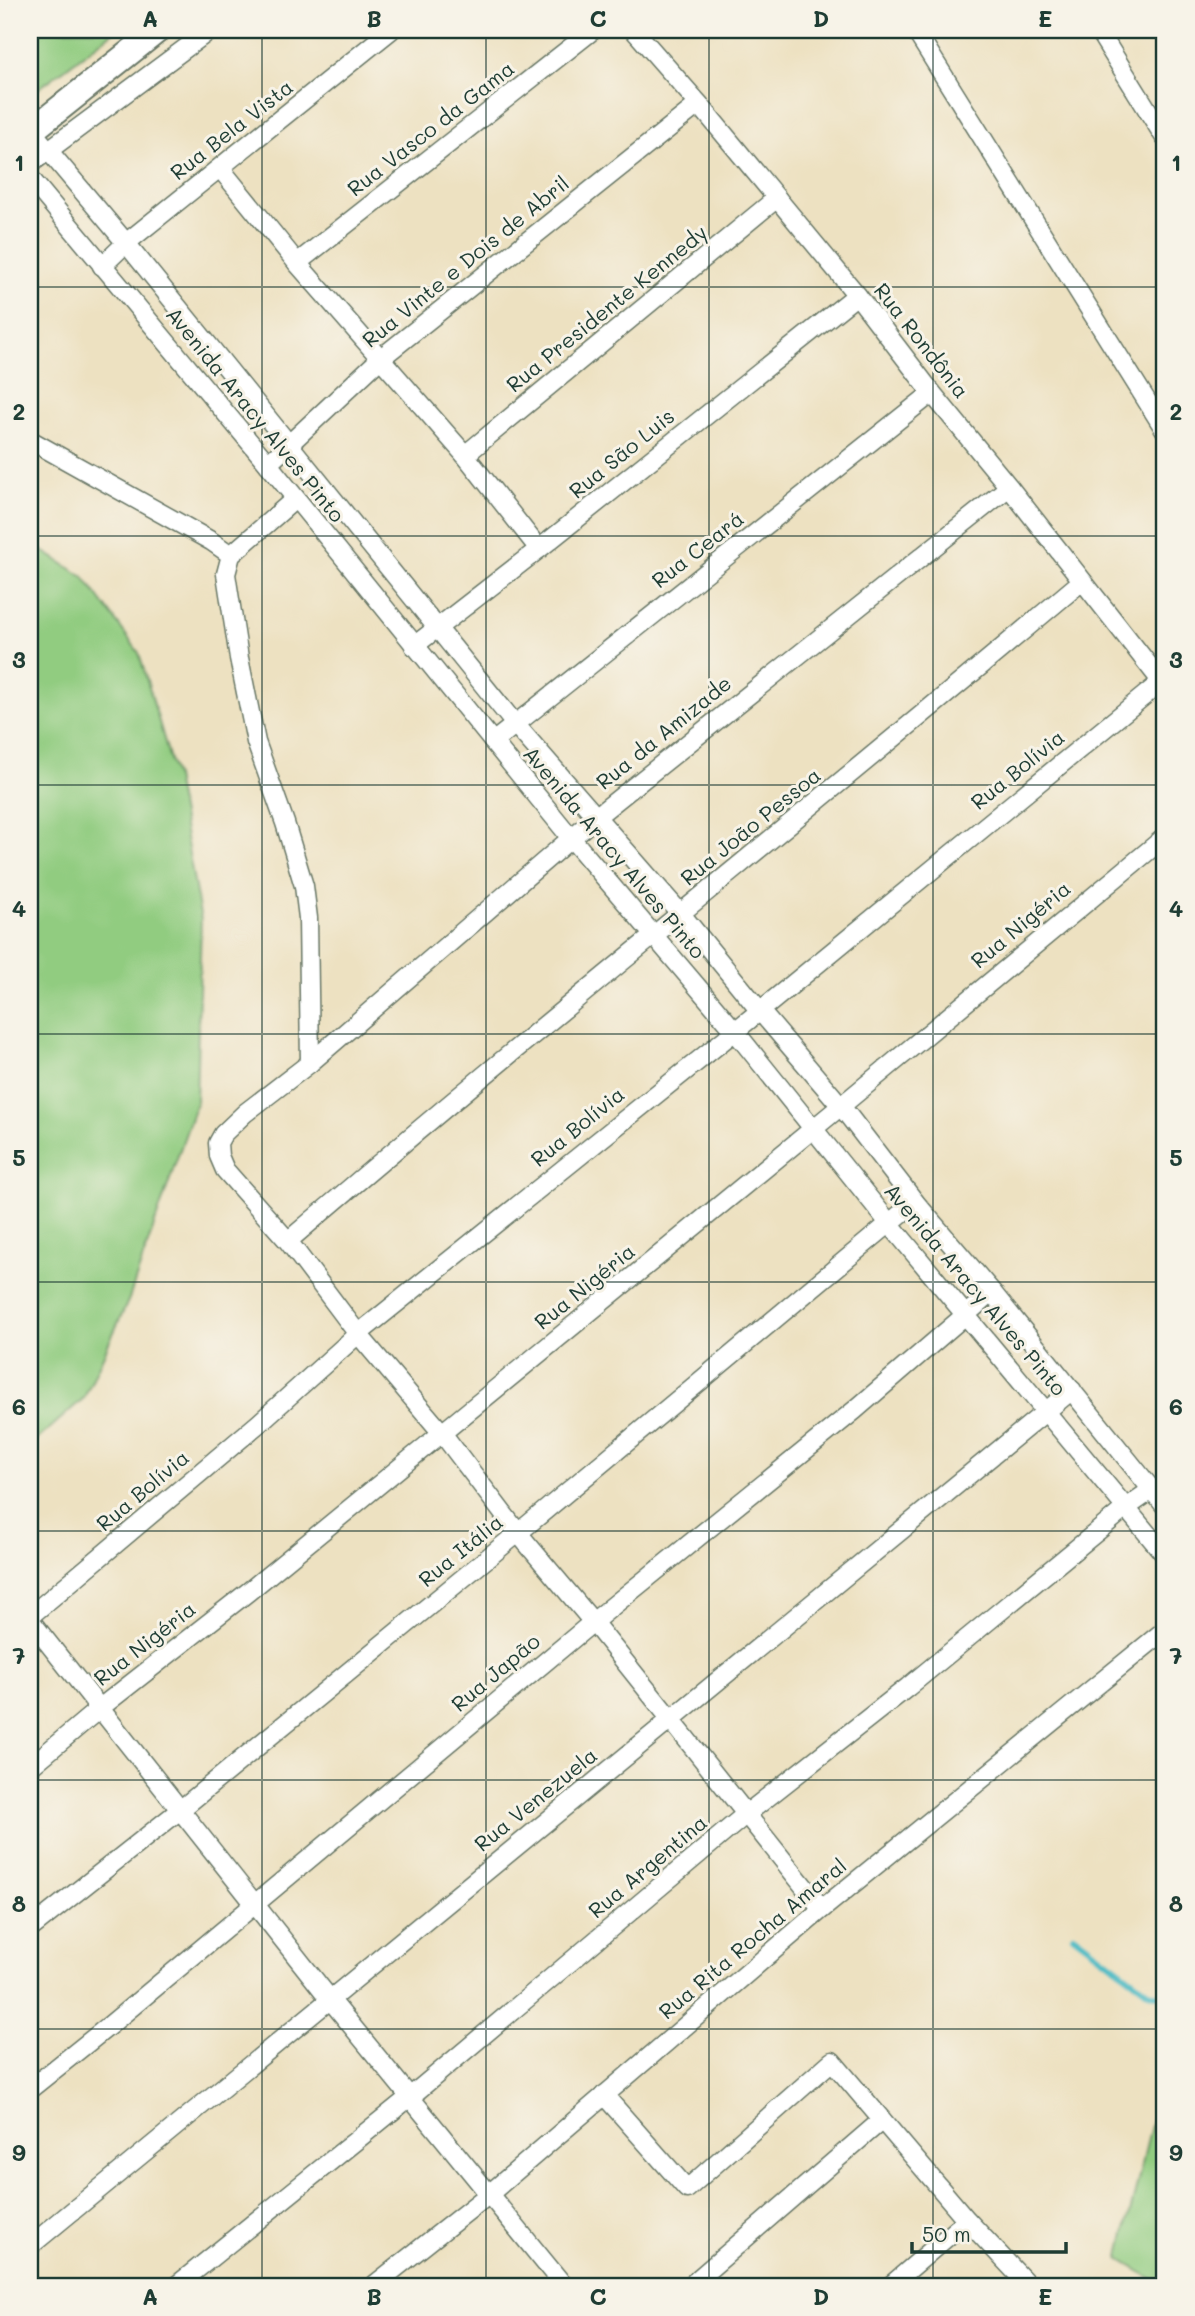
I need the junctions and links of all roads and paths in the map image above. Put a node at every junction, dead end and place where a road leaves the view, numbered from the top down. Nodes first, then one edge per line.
1 (158, 30) edge
2 (210, 30) edge
3 (391, 30) edge
4 (593, 30) edge
5 (634, 30) edge
6 (915, 30) edge
7 (1098, 30) edge
8 (699, 104) junction
9 (31, 132) edge
10 (1165, 138) edge
11 (49, 149) junction
12 (30, 164) edge
13 (220, 168) junction
14 (30, 178) edge
15 (777, 198) junction
16 (126, 243) junction
17 (298, 263) junction
18 (102, 266) junction
19 (857, 295) junction
20 (381, 358) junction
21 (932, 393) junction
22 (1165, 429) edge
23 (30, 440) edge
24 (287, 445) junction
25 (465, 455) junction
26 (268, 464) junction
27 (1009, 487) junction
28 (295, 499) junction
29 (539, 550) junction
30 (231, 555) junction
31 (1082, 581) junction
32 (437, 627) junction
33 (414, 646) junction
34 (1163, 684) edge
35 (516, 724) junction
36 (493, 742) junction
37 (597, 816) junction
38 (1165, 837) edge
39 (571, 838) junction
40 (681, 914) junction
41 (653, 936) junction
42 (760, 1012) junction
43 (734, 1030) junction
44 (310, 1063) junction
45 (841, 1106) junction
46 (814, 1129) junction
47 (915, 1202) junction
48 (889, 1223) junction
49 (288, 1241) junction
50 (992, 1292) junction
51 (966, 1314) junction
52 (358, 1334) junction
53 (1072, 1390) junction
54 (1046, 1411) junction
55 (442, 1433) junction
56 (1153, 1489) junction
57 (1165, 1506) edge
58 (1127, 1507) junction
59 (518, 1534) junction
60 (1165, 1555) edge
61 (30, 1618) edge
62 (593, 1622) junction
63 (1165, 1630) edge
64 (100, 1708) junction
65 (671, 1719) junction
66 (30, 1767) edge
67 (180, 1810) junction
68 (745, 1815) junction
69 (254, 1904) junction
70 (822, 1909) junction
71 (30, 1928) edge
72 (329, 1998) junction
73 (30, 2089) edge
74 (604, 2095) junction
75 (411, 2096) junction
76 (882, 2120) junction
77 (488, 2195) junction
78 (967, 2220) junction
79 (30, 2246) edge
80 (176, 2286) edge
81 (373, 2286) edge
82 (564, 2286) edge
83 (690, 2286) edge
84 (890, 2286) edge
85 (1028, 2286) edge

1 - 9 main road
2 - 11 street
3 - 13 street, Rua Bela Vista
4 - 17 street, Rua Vasco da Gama
5 - 8 street, Rua Rondônia
6 - 22 street
7 - 10 street
8 - 15 street, Rua Rondônia
8 - 20 street, Rua Vinte e Dois de Abril
9 - 11 street, Avenida Aracy Alves Pinto
11 - 12 street
11 - 16 street, Avenida Aracy Alves Pinto
13 - 16 street, Rua Bela Vista
13 - 17 street
14 - 18 street, Avenida Aracy Alves Pinto
15 - 19 street, Rua Rondônia
15 - 25 street, Rua Presidente Kennedy
16 - 18 street, Rua Bela Vista
16 - 24 street, Avenida Aracy Alves Pinto
17 - 20 street
18 - 26 street, Avenida Aracy Alves Pinto
19 - 21 street, Rua Rondônia
19 - 29 street, Rua São Luis
20 - 24 street, Rua Vinte e Dois de Abril
20 - 25 street
21 - 27 street, Rua Rondônia
21 - 35 street, Rua Ceará
23 - 30 street
24 - 26 street, Rua Vinte e Dois de Abril
24 - 32 street, Avenida Aracy Alves Pinto
25 - 29 street
26 - 28 street, Avenida Aracy Alves Pinto
27 - 31 street, Rua Rondônia
27 - 37 street, Rua da Amizade
28 - 30 street
28 - 33 street, Avenida Aracy Alves Pinto
29 - 32 street, Rua São Luis
30 - 44 street
31 - 34 street, Rua Rondônia
31 - 40 street, Rua João Pessoa
32 - 33 street, Rua São Luis
32 - 35 street, Avenida Aracy Alves Pinto
33 - 36 street, Avenida Aracy Alves Pinto
34 - 42 street, Rua Bolívia
35 - 36 street, Rua Ceará
35 - 37 street, Avenida Aracy Alves Pinto
36 - 39 street, Avenida Aracy Alves Pinto
37 - 39 street, Rua da Amizade
37 - 40 street, Avenida Aracy Alves Pinto
38 - 45 street, Rua Nigéria
39 - 41 street, Avenida Aracy Alves Pinto
39 - 44 street, Rua da Amizade
40 - 41 street, Rua João Pessoa
40 - 42 street, Avenida Aracy Alves Pinto
41 - 43 street, Avenida Aracy Alves Pinto
41 - 49 street, Rua João Pessoa
42 - 43 street, Rua Bolívia
42 - 45 street, Avenida Aracy Alves Pinto
43 - 46 street, Avenida Aracy Alves Pinto
43 - 52 street, Rua Bolívia
44 - 49 street, Rua da Amizade
45 - 46 street, Rua Nigéria
45 - 47 street, Avenida Aracy Alves Pinto
46 - 48 street, Avenida Aracy Alves Pinto
46 - 55 street, Rua Nigéria
47 - 48 street, Rua Itália
47 - 50 street, Avenida Aracy Alves Pinto
48 - 51 street, Avenida Aracy Alves Pinto
48 - 59 street, Rua Itália
49 - 52 street
50 - 51 street, Rua Japão
50 - 53 street, Avenida Aracy Alves Pinto
51 - 54 street, Avenida Aracy Alves Pinto
51 - 62 street, Rua Japão
52 - 55 street
52 - 61 street, Rua Bolívia
53 - 54 street, Rua Venezuela
53 - 56 street, Avenida Aracy Alves Pinto
54 - 58 street, Avenida Aracy Alves Pinto
54 - 65 street, Rua Venezuela
55 - 59 street
55 - 64 street, Rua Nigéria
56 - 57 street, Avenida Aracy Alves Pinto
56 - 58 street, Rua Argentina
58 - 60 street, Avenida Aracy Alves Pinto
58 - 68 street, Rua Argentina
59 - 62 street
59 - 67 street, Rua Itália
61 - 64 street
62 - 65 street
62 - 69 street, Rua Japão
63 - 70 street, Rua Rita Rocha Amaral
64 - 66 street, Rua Nigéria
64 - 67 street
65 - 68 street
65 - 72 street, Rua Venezuela
67 - 69 street
67 - 71 street, Rua Itália
68 - 70 street
68 - 75 street, Rua Argentina
69 - 72 street
69 - 73 street, Rua Japão
70 - 74 street, Rua Rita Rocha Amaral
72 - 75 street
72 - 79 street, Rua Venezuela
74 - 76 street
74 - 77 street, Rua Rita Rocha Amaral
75 - 77 street
75 - 80 street, Rua Argentina
76 - 78 street
76 - 83 street
77 - 81 street, Rua Rita Rocha Amaral
77 - 82 street
78 - 84 street
78 - 85 street

